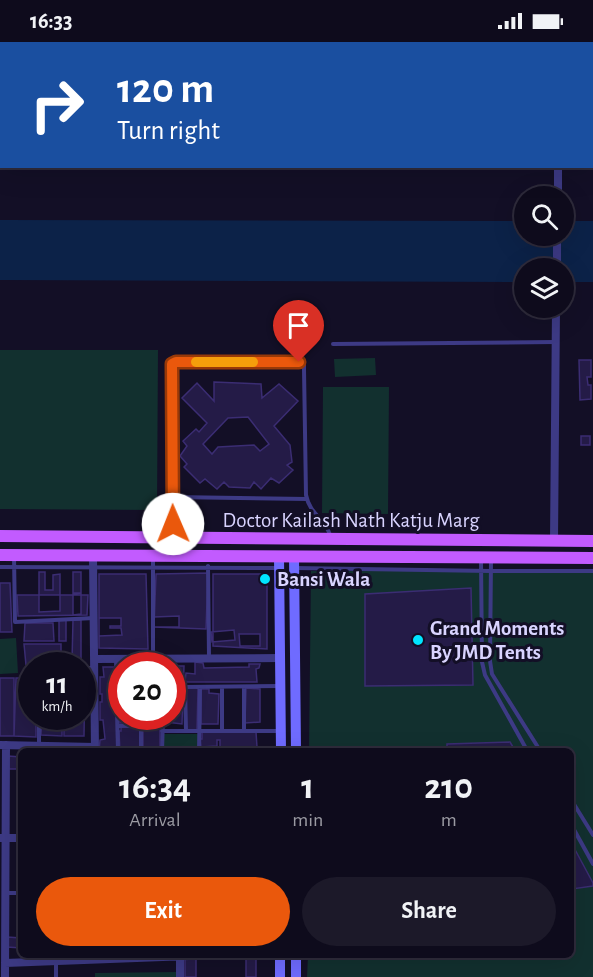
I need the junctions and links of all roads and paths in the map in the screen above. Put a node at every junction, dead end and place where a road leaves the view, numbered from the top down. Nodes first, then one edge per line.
1 (558, 170) edge
2 (558, 186) edge
3 (556, 318) edge
4 (556, 342) junction
5 (333, 344) dead end
6 (173, 497) junction
7 (307, 500) junction
8 (0, 536) edge
9 (49, 537) junction
10 (173, 538) junction
11 (330, 539) junction
12 (445, 540) junction
13 (554, 541) junction
14 (593, 542) edge
15 (0, 555) edge
16 (49, 556) junction
17 (445, 557) junction
18 (486, 557) junction
19 (593, 558) edge
20 (14, 561) junction
21 (153, 561) junction
22 (93, 562) junction
23 (208, 562) junction
24 (279, 562) junction
25 (294, 562) junction
26 (0, 567) edge
27 (481, 571) junction
28 (491, 571) junction
29 (593, 571) edge
30 (94, 618) junction
31 (94, 652) edge
32 (153, 652) edge
33 (280, 657) junction
34 (209, 658) junction
35 (186, 660) edge
36 (280, 686) junction
37 (200, 687) junction
38 (222, 687) junction
39 (244, 687) junction
40 (39, 730) edge
41 (95, 730) edge
42 (118, 730) edge
43 (141, 730) edge
44 (162, 730) edge
45 (178, 730) edge
46 (186, 731) junction
47 (198, 731) junction
48 (222, 731) junction
49 (244, 731) junction
50 (280, 731) junction
51 (3, 745) edge
52 (39, 746) junction
53 (76, 748) edge
54 (95, 748) edge
55 (118, 748) edge
56 (141, 748) edge
57 (162, 748) edge
58 (199, 748) edge
59 (281, 748) edge
60 (296, 748) edge
61 (526, 748) edge
62 (538, 748) edge
63 (574, 804) edge
64 (574, 830) edge
65 (593, 835) edge
66 (3, 838) edge
67 (593, 864) edge
68 (3, 866) edge
69 (5, 893) junction
70 (18, 893) edge
71 (3, 912) edge
72 (57, 958) edge
73 (180, 958) edge
74 (280, 958) edge
75 (296, 958) edge
76 (5, 963) junction
77 (5, 977) edge
78 (56, 977) edge
79 (180, 977) edge
80 (280, 977) edge
81 (296, 977) edge

1 - 2 street
3 - 4 street
4 - 5 lane
4 - 13 street
6 - 7 lane
6 - 7 lane
6 - 10 lane
7 - 11 lane
8 - 9 main road, Doctor Kailash Nath Katju Marg
9 - 10 main road, Doctor Kailash Nath Katju Marg
9 - 16 main road
10 - 11 main road, Doctor Kailash Nath Katju Marg
11 - 12 main road, Doctor Kailash Nath Katju Marg
12 - 13 main road, Doctor Kailash Nath Katju Marg
12 - 17 main road
13 - 14 main road, Doctor Kailash Nath Katju Marg
15 - 20 main road, Doctor Kailash Nath Katju Marg
16 - 20 main road, Doctor Kailash Nath Katju Marg
16 - 22 main road, Doctor Kailash Nath Katju Marg
17 - 18 main road, Doctor Kailash Nath Katju Marg
17 - 25 main road, Doctor Kailash Nath Katju Marg
18 - 19 main road, Doctor Kailash Nath Katju Marg
18 - 27 lane
18 - 28 lane
20 - 22 lane
20 - 26 lane
20 - 30 lane
21 - 22 main road, Doctor Kailash Nath Katju Marg
21 - 23 main road, Doctor Kailash Nath Katju Marg
21 - 32 lane
22 - 30 street
23 - 24 main road, Doctor Kailash Nath Katju Marg
23 - 34 lane
24 - 25 main road, Doctor Kailash Nath Katju Marg
24 - 33 street
25 - 27 lane
25 - 60 street
27 - 28 lane
27 - 61 lane
28 - 29 lane
28 - 62 lane
30 - 31 street
33 - 34 street
33 - 36 street
34 - 35 street
36 - 39 lane
36 - 50 street
37 - 38 lane
37 - 46 lane
37 - 47 lane
38 - 39 lane
38 - 48 lane
39 - 49 lane
40 - 52 lane
41 - 54 street
42 - 55 lane
43 - 56 lane
44 - 57 lane
45 - 46 lane
46 - 47 lane
47 - 48 lane
47 - 58 lane
48 - 49 lane
49 - 50 lane
50 - 59 street
51 - 52 street
51 - 66 street
52 - 53 street
63 - 65 lane
64 - 67 lane
66 - 68 street
68 - 69 street
69 - 70 lane
69 - 71 street
71 - 76 street
72 - 76 street
72 - 78 lane
73 - 79 street
74 - 80 street
75 - 81 street
76 - 77 street

